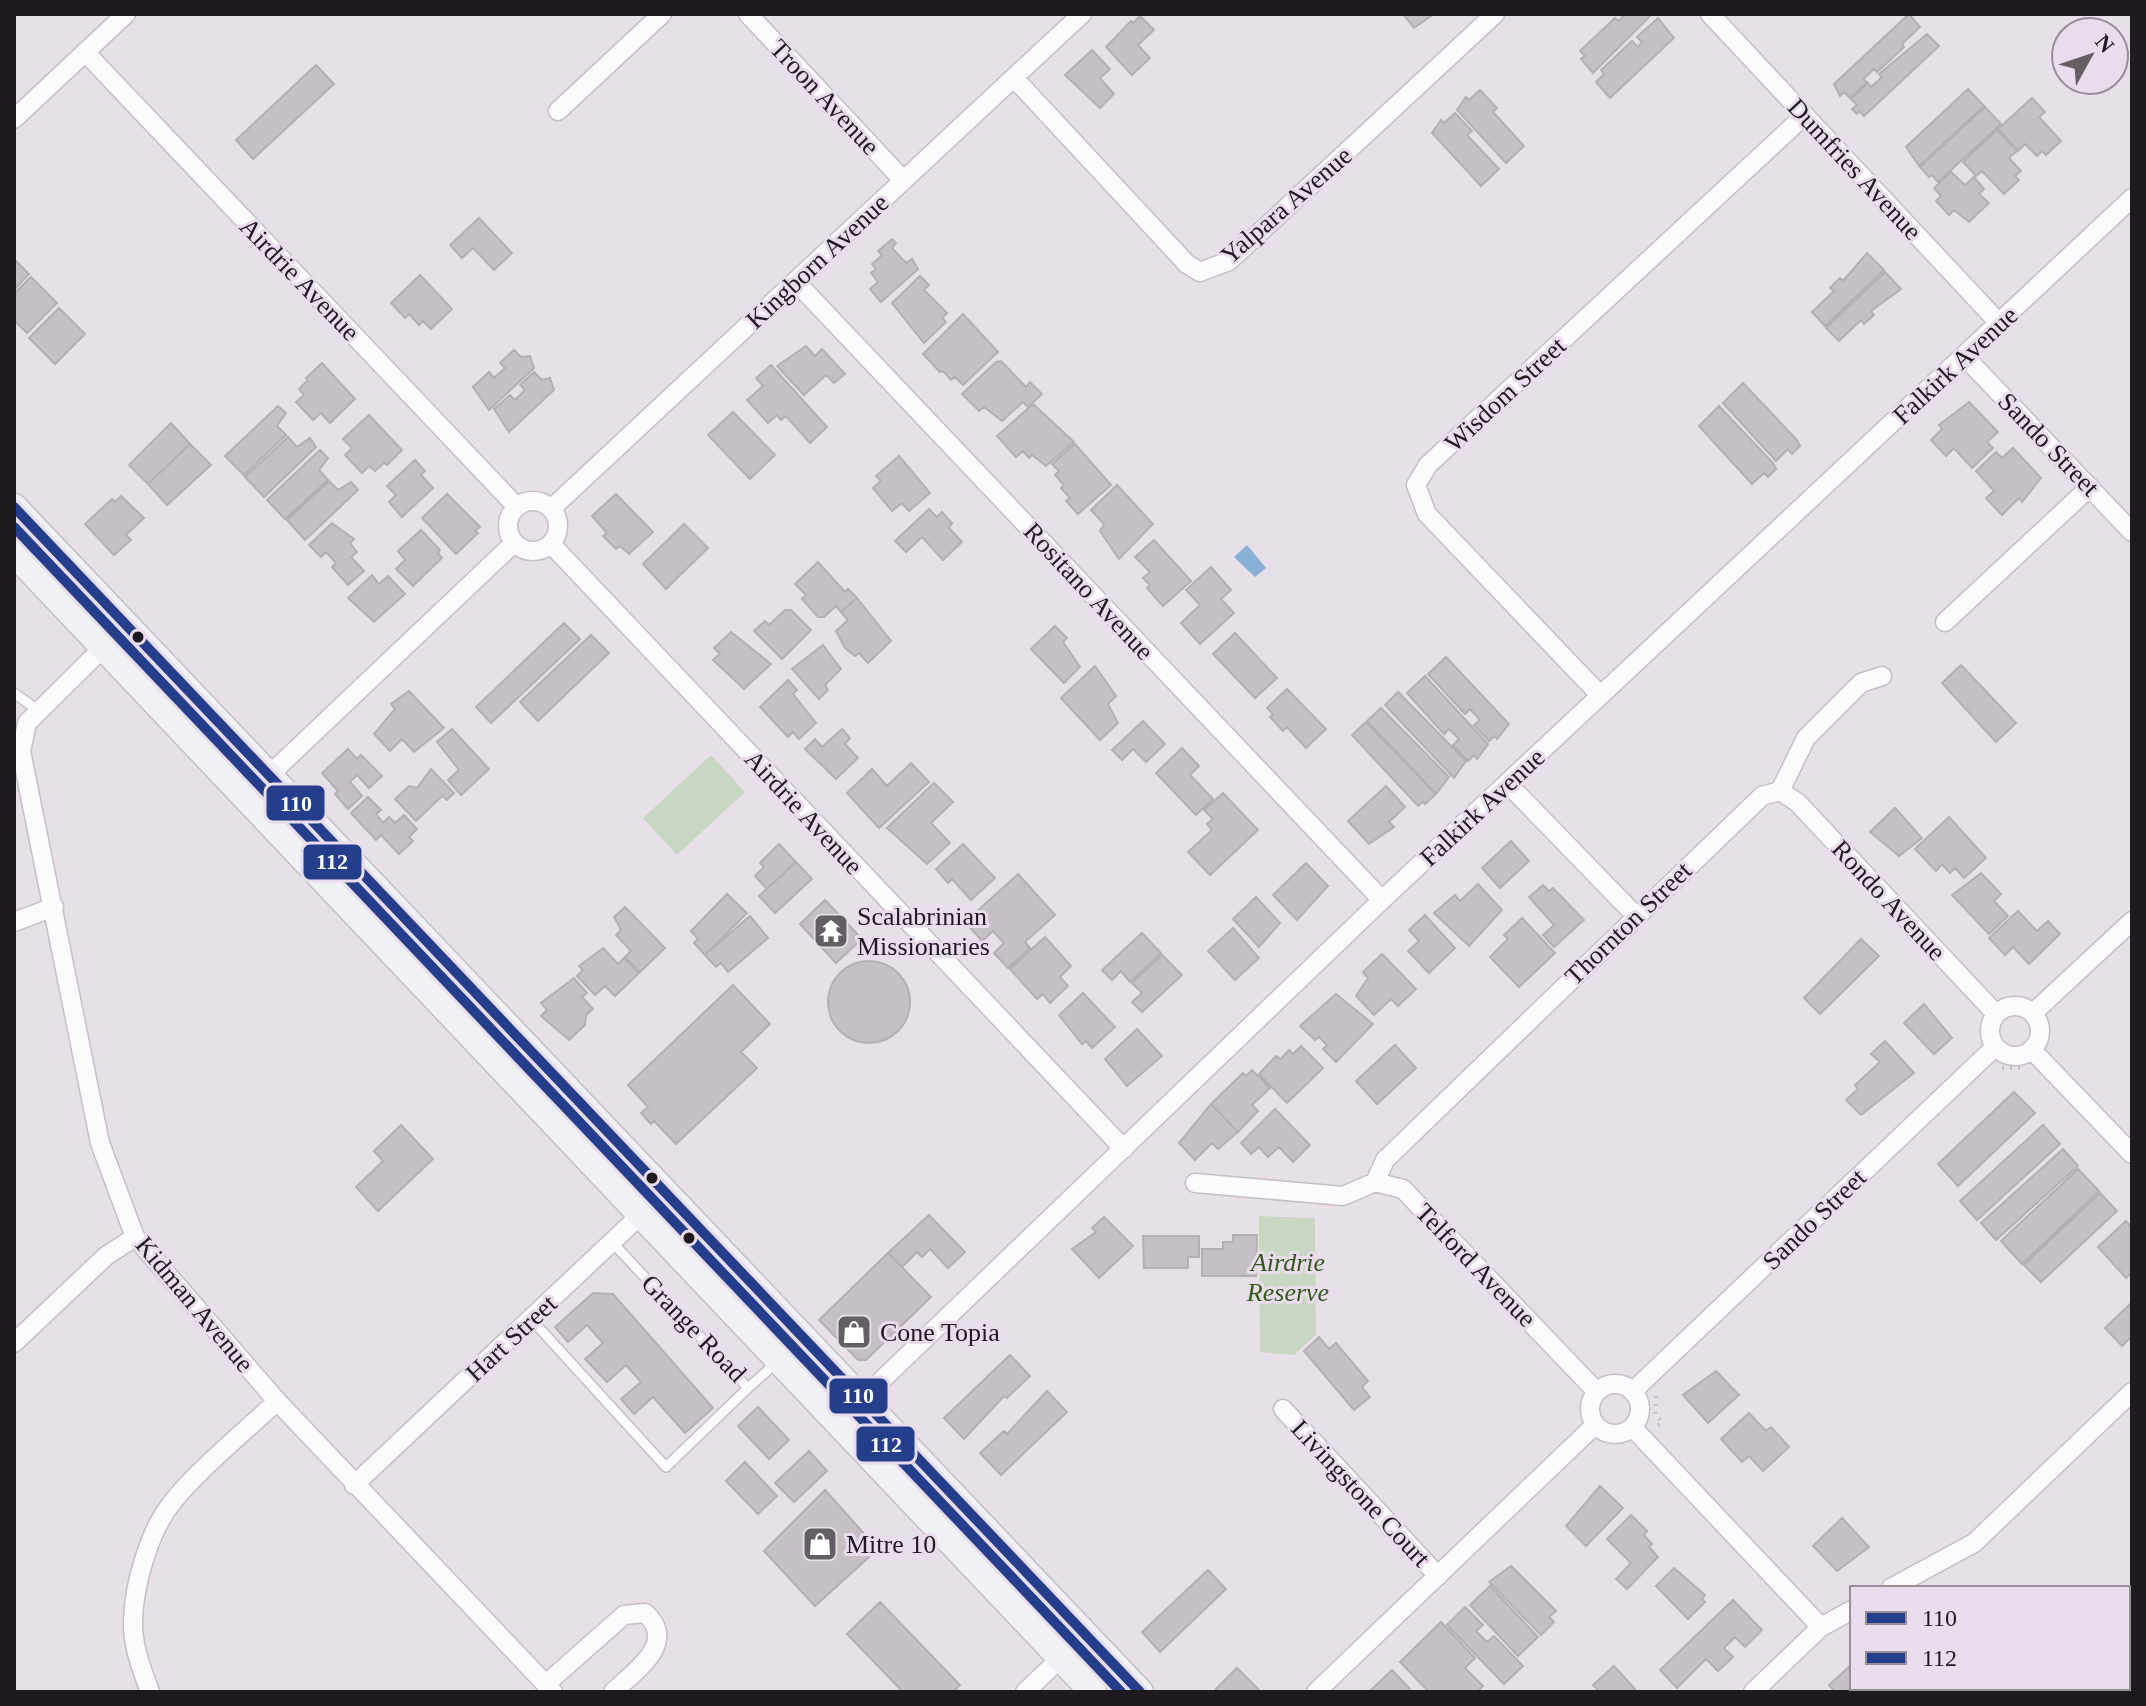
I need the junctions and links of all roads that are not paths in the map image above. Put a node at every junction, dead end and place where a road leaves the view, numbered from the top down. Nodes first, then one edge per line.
1 (126, 14) edge
2 (662, 14) edge
3 (748, 14) edge
4 (1082, 14) edge
5 (1495, 14) edge
6 (1710, 14) edge
7 (85, 52) junction
8 (1014, 78) junction
9 (558, 111) dead end
10 (1805, 115) junction
11 (14, 119) edge
12 (903, 180) junction
13 (2132, 198) edge
14 (796, 282) junction
15 (2000, 324) junction
16 (1965, 357) junction
17 (2090, 487) junction
18 (516, 506) junction
19 (14, 507) edge
20 (552, 508) junction
21 (2132, 532) edge
22 (514, 543) junction
23 (551, 544) junction
24 (14, 553) edge
25 (1945, 622) dead end
26 (125, 626) junction
27 (103, 647) junction
28 (1882, 676) dead end
29 (14, 693) edge
30 (1600, 695) junction
31 (39, 711) junction
32 (269, 777) junction
33 (1507, 783) junction
34 (1780, 791) junction
35 (245, 798) junction
36 (1382, 900) junction
37 (54, 907) junction
38 (1635, 915) junction
39 (2132, 921) edge
40 (14, 922) edge
41 (2033, 1013) junction
42 (1996, 1014) junction
43 (1995, 1047) junction
44 (2032, 1050) junction
45 (1124, 1149) junction
46 (2132, 1154) edge
47 (1375, 1182) junction
48 (1195, 1183) dead end
49 (666, 1191) junction
50 (641, 1215) junction
51 (135, 1237) junction
52 (611, 1242) junction
53 (531, 1319) junction
54 (14, 1343) edge
55 (778, 1360) junction
56 (748, 1388) junction
57 (1596, 1391) junction
58 (1633, 1391) junction
59 (2132, 1392) edge
60 (863, 1399) junction
61 (277, 1401) junction
62 (1283, 1409) dead end
63 (837, 1423) junction
64 (1595, 1425) junction
65 (1633, 1428) junction
66 (354, 1485) junction
67 (953, 1494) junction
68 (928, 1518) junction
69 (1438, 1576) junction
70 (1895, 1586) edge
71 (1850, 1611) edge
72 (1821, 1627) junction
73 (1086, 1634) junction
74 (1061, 1659) junction
75 (549, 1688) edge
76 (150, 1692) edge
77 (613, 1692) edge
78 (1025, 1692) edge
79 (1093, 1692) edge
80 (1140, 1692) edge
81 (1316, 1692) edge
82 (1753, 1692) edge

1 - 7 street
2 - 9 street
3 - 12 street, Troon Avenue
4 - 8 street, Kingborn Avenue
5 - 8 street, Yalpara Avenue
6 - 10 street, Dumfries Avenue
7 - 11 street
7 - 18 street, Airdrie Avenue
8 - 12 street, Kingborn Avenue
10 - 15 street, Dumfries Avenue
10 - 30 street, Wisdom Street
12 - 14 street, Kingborn Avenue
13 - 15 street, Falkirk Avenue
14 - 20 street, Kingborn Avenue
14 - 36 street, Rositano Avenue
15 - 16 street, Falkirk Avenue
16 - 17 street, Sando Street
16 - 30 street, Falkirk Avenue
17 - 21 street, Sando Street
17 - 25 street
18 - 20 street
18 - 22 street
19 - 26 main road
20 - 23 street
22 - 23 street
22 - 32 street
23 - 45 street, Airdrie Avenue
24 - 27 main road, Grange Road
26 - 27 street, Kidman Avenue
26 - 32 main road
27 - 31 street, Kidman Avenue
27 - 35 main road, Grange Road
28 - 34 street
29 - 31 lane
30 - 33 street, Falkirk Avenue
31 - 37 street, Kidman Avenue
32 - 35 street
32 - 49 main road
33 - 36 street, Falkirk Avenue
33 - 38 street
34 - 38 street, Thornton Street
34 - 42 street, Rondo Avenue
35 - 50 main road, Grange Road
36 - 45 street, Falkirk Avenue
37 - 40 street
37 - 51 street, Kidman Avenue
38 - 47 street, Thornton Street
39 - 41 street
41 - 42 street
41 - 44 street
42 - 43 street
43 - 44 street
43 - 58 street, Sando Street
44 - 46 street
45 - 60 street, Falkirk Avenue
47 - 48 street
47 - 57 street, Telford Avenue
49 - 50 street, Hart Street
49 - 60 main road
50 - 52 street, Hart Street
50 - 55 main road, Grange Road
51 - 54 street
51 - 61 street, Kidman Avenue
52 - 53 street, Hart Street
52 - 56 lane, Grange Road
53 - 56 lane
53 - 66 street, Hart Street
55 - 56 lane, Grange Road
55 - 63 main road, Grange Road
57 - 58 street
57 - 64 street
58 - 65 street
59 - 70 street
60 - 63 street, Falkirk Avenue
60 - 67 main road
61 - 66 street, Kidman Avenue
61 - 76 street
62 - 69 street, Livingstone Court
63 - 68 main road, Grange Road
64 - 65 street
64 - 69 street
65 - 72 street
66 - 75 street, Kidman Avenue
67 - 68 lane
67 - 73 main road
68 - 74 main road, Grange Road
69 - 81 street
71 - 72 street
72 - 82 street
73 - 74 street
73 - 80 main road
74 - 78 street
74 - 79 main road, Grange Road
75 - 77 street, Kidman Avenue

